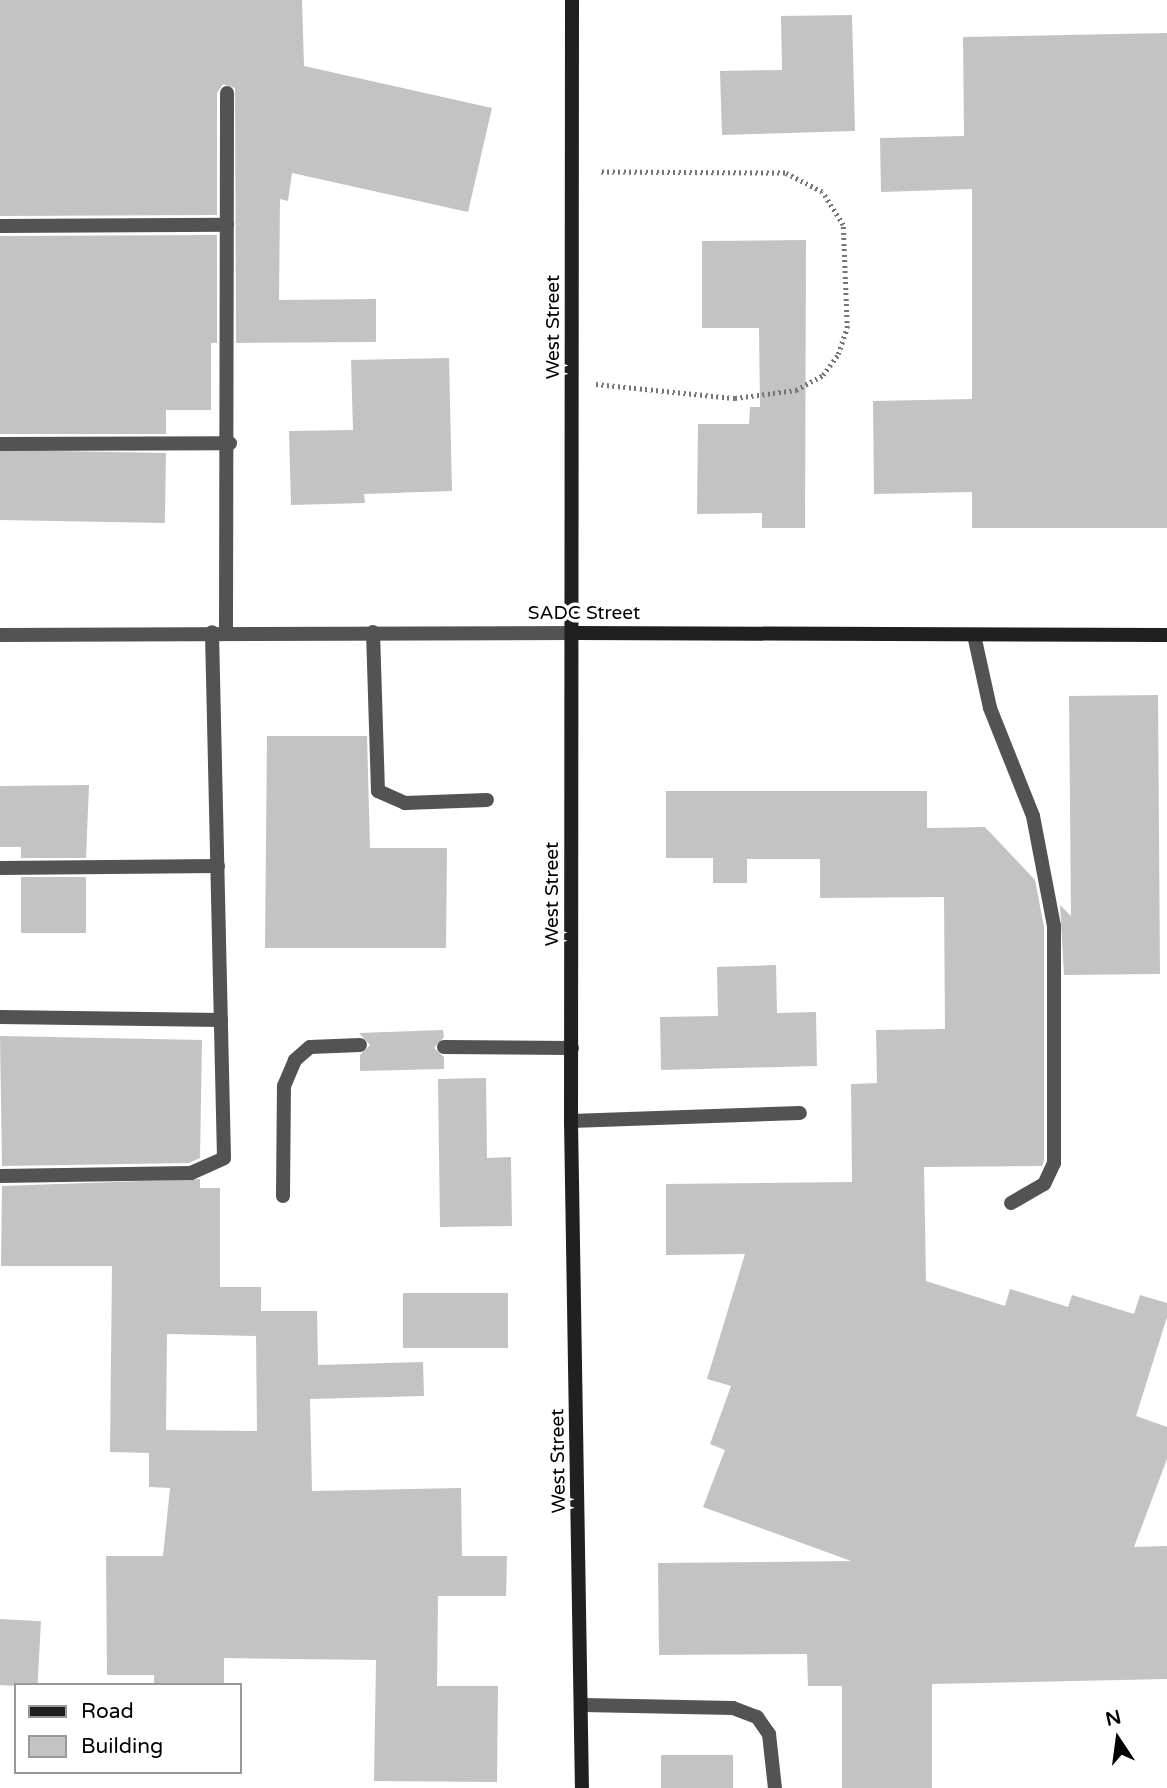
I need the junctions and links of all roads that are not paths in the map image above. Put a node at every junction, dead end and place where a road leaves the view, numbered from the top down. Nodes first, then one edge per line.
1 (572, 0) edge
2 (228, 93) dead end
3 (227, 225) junction
4 (0, 226) edge
5 (230, 443) junction
6 (0, 444) edge
7 (219, 631) junction
8 (373, 632) junction
9 (574, 633) junction
10 (0, 635) edge
11 (974, 635) junction
12 (1167, 635) edge
13 (487, 800) dead end
14 (218, 866) junction
15 (0, 868) edge
16 (0, 1017) edge
17 (221, 1020) junction
18 (360, 1045) dead end
19 (444, 1047) dead end
20 (572, 1048) junction
21 (800, 1113) dead end
22 (571, 1121) junction
23 (0, 1176) edge
24 (283, 1196) dead end
25 (1011, 1203) dead end
26 (583, 1706) junction
27 (582, 1788) edge
28 (775, 1788) edge

1 - 9 main road, West Street
2 - 3 street
3 - 4 street
3 - 5 street
5 - 6 street
5 - 7 street
7 - 8 street, SADC Street
7 - 10 street, SADC Street
7 - 14 street
8 - 9 street, SADC Street
8 - 13 street
9 - 11 main road, SADC Street
9 - 20 main road, West Street
11 - 12 main road, SADC Street
11 - 25 street
14 - 15 street
14 - 17 street
16 - 17 street
17 - 23 street
18 - 24 street
19 - 20 street
20 - 22 main road, West Street
21 - 22 street
22 - 26 main road, West Street
26 - 27 main road, West Street
26 - 28 street

